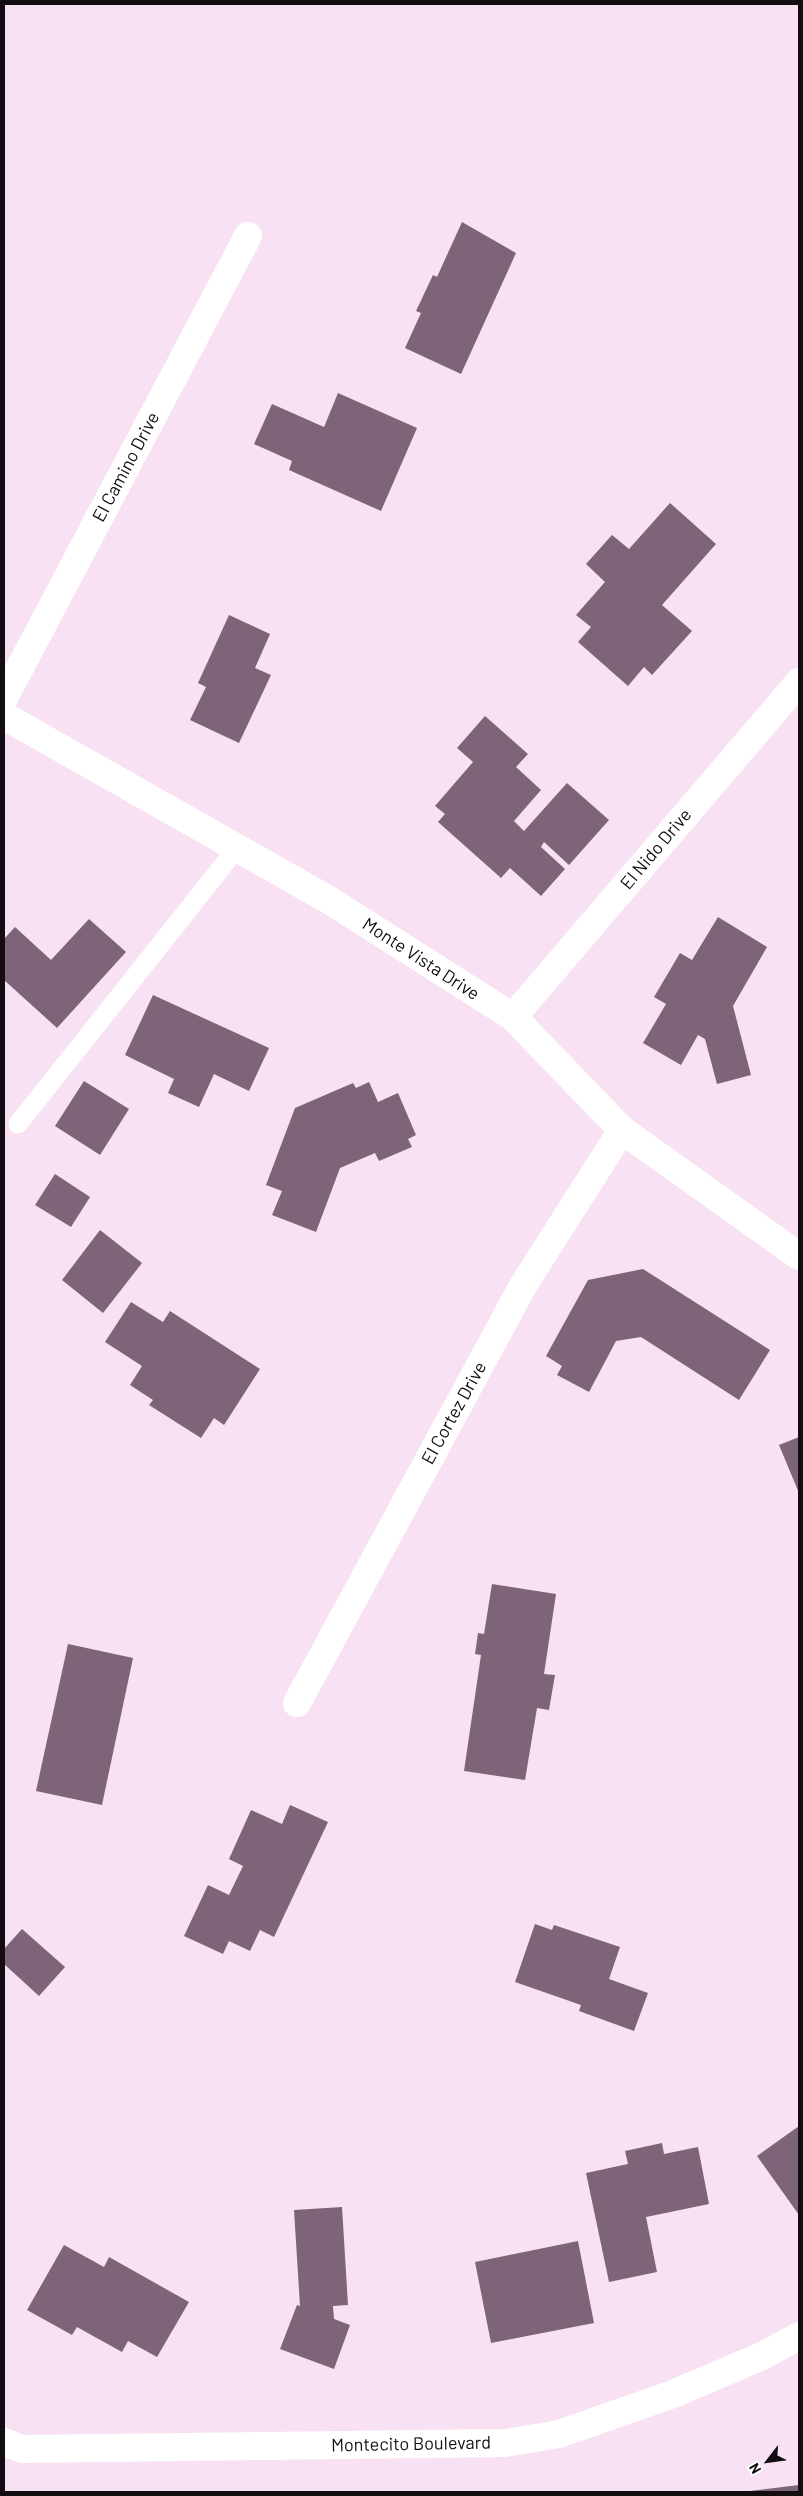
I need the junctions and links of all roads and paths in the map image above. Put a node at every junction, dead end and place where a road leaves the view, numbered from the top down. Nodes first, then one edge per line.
1 (248, 236) dead end
2 (799, 682) edge
3 (4, 698) edge
4 (4, 716) edge
5 (237, 848) junction
6 (513, 1017) junction
7 (18, 1124) dead end
8 (622, 1130) junction
9 (799, 1256) edge
10 (297, 1703) dead end
11 (799, 2336) edge
12 (4, 2442) edge

1 - 3 street, El Camino Drive
2 - 6 street, El Nido Drive
4 - 5 street, Monte Vista Drive
5 - 6 street, Monte Vista Drive
5 - 7 lane
6 - 8 street, Monte Vista Drive
8 - 9 street, Monte Vista Drive
8 - 10 street, El Cortez Drive
11 - 12 street, Montecito Boulevard

